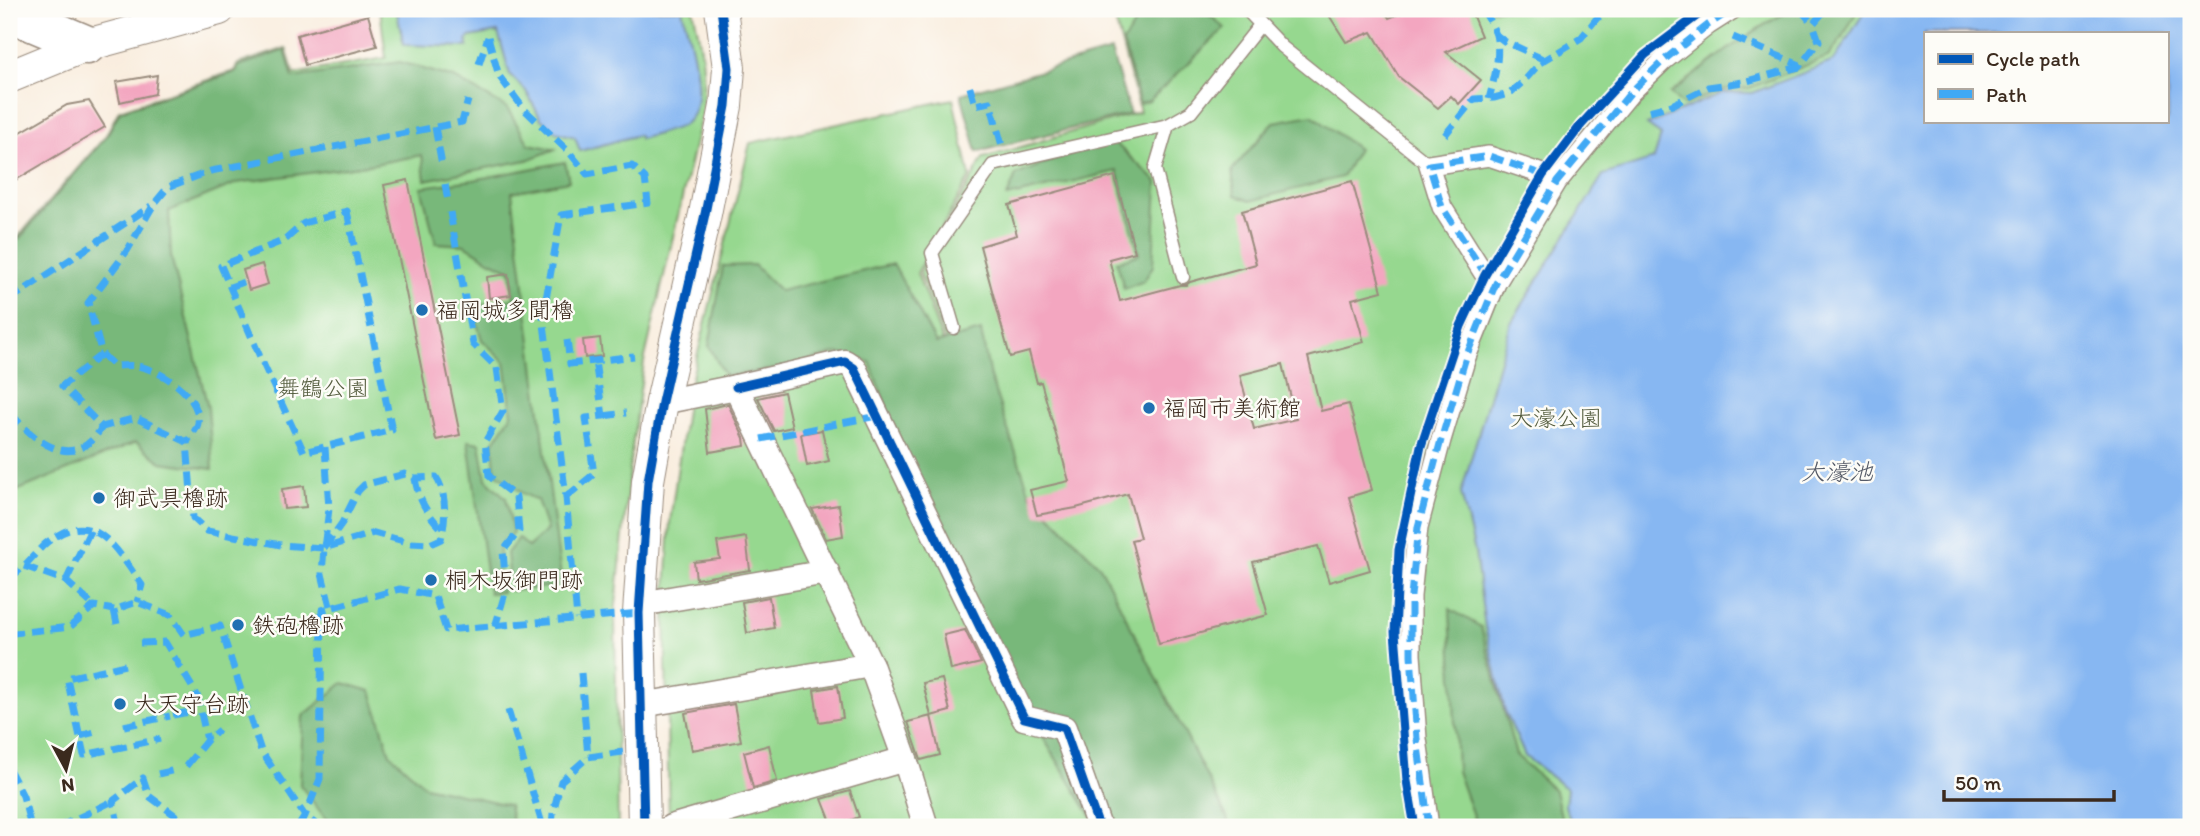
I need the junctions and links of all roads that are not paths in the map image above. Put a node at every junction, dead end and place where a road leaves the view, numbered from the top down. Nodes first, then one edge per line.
1 (11, 9) edge
2 (219, 9) edge
3 (721, 9) edge
4 (1246, 9) edge
5 (1733, 9) edge
6 (1260, 25) junction
7 (87, 45) junction
8 (9, 77) edge
9 (1168, 125) junction
10 (1429, 165) junction
11 (1551, 177) dead end
12 (1182, 277) dead end
13 (1488, 280) dead end
14 (954, 328) dead end
15 (736, 387) junction
16 (662, 402) junction
17 (827, 572) junction
18 (640, 604) junction
19 (872, 665) junction
20 (642, 705) junction
21 (905, 759) junction
22 (644, 827) edge
23 (671, 827) edge
24 (926, 827) edge
25 (1099, 827) edge
26 (1429, 827) edge

1 - 7 highway
2 - 7 street
3 - 16 street
4 - 6 lane
5 - 26 street
6 - 9 lane
6 - 10 lane
7 - 8 street
9 - 12 lane
9 - 14 lane
10 - 11 street
10 - 13 street
15 - 16 street
15 - 17 street
15 - 25 street
16 - 18 street
17 - 18 street
17 - 19 street
18 - 20 street
19 - 20 street
19 - 21 street
20 - 22 street
21 - 23 street
21 - 24 street

